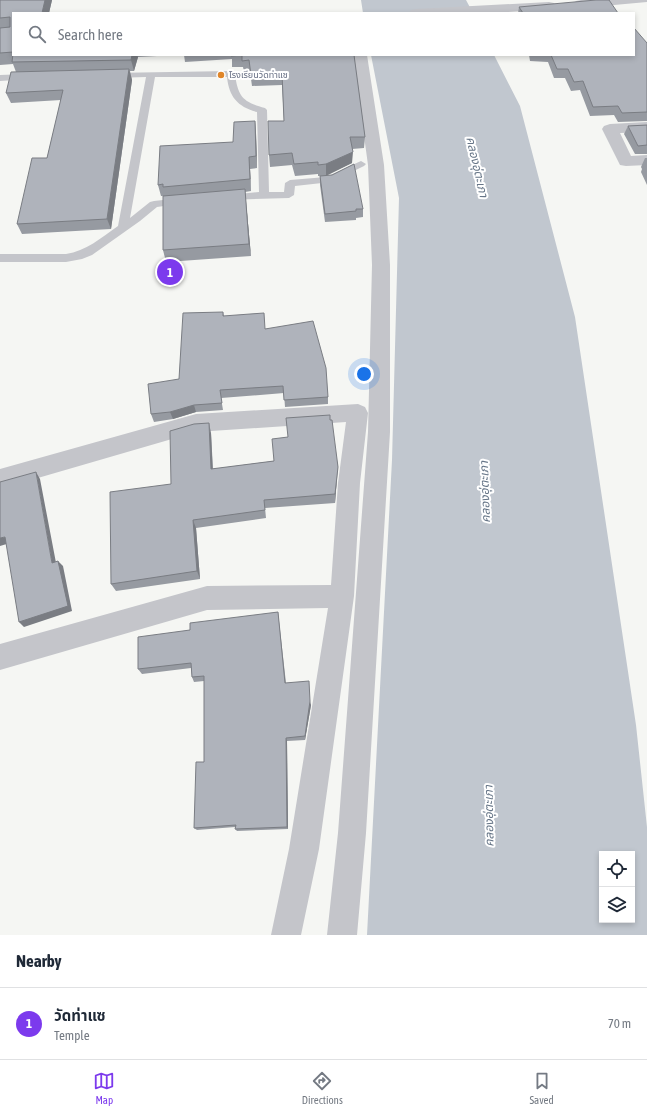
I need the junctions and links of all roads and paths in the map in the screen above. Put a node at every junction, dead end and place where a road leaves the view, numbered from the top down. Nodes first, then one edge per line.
1 (642, 0) edge
2 (434, 12) edge
3 (360, 56) edge
4 (151, 74) junction
5 (104, 76) edge
6 (40, 77) edge
7 (0, 78) edge
8 (647, 127) edge
9 (647, 160) edge
10 (361, 164) dead end
11 (264, 195) junction
12 (218, 199) edge
13 (189, 200) edge
14 (123, 228) junction
15 (0, 258) edge
16 (0, 479) edge
17 (342, 596) junction
18 (0, 657) edge
19 (286, 935) edge
20 (342, 935) edge

1 - 2 street
3 - 20 street
4 - 5 lane
4 - 11 lane
4 - 14 lane
6 - 7 lane
8 - 9 street
10 - 11 lane
11 - 12 lane
13 - 14 lane
14 - 15 lane
16 - 17 street
17 - 18 street
17 - 19 street

